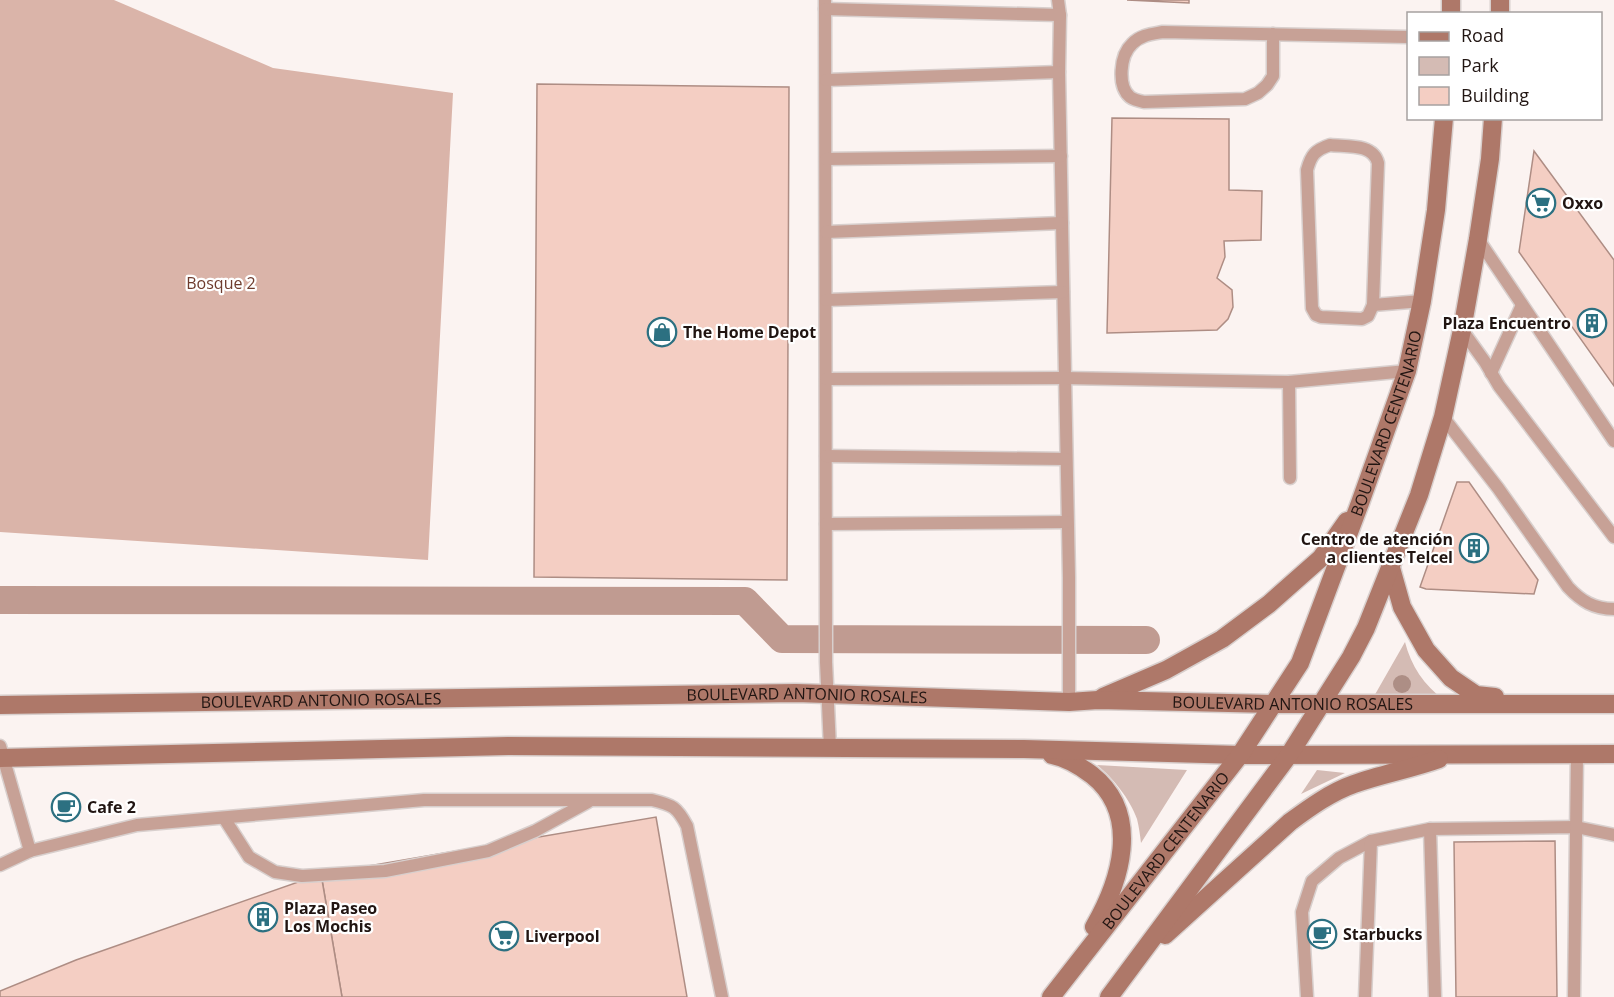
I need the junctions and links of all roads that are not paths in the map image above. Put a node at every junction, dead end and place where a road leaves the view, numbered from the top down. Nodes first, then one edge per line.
1 (1058, 0) edge
2 (825, 5) edge
3 (1060, 15) junction
4 (1273, 34) junction
5 (1407, 37) edge
6 (1059, 72) junction
7 (826, 80) junction
8 (1444, 120) edge
9 (1493, 120) edge
10 (1061, 156) junction
11 (826, 159) junction
12 (1062, 223) junction
13 (826, 232) junction
14 (1478, 239) junction
15 (1063, 292) junction
16 (826, 300) junction
17 (1422, 301) junction
18 (1522, 304) junction
19 (1373, 305) junction
20 (1462, 330) junction
21 (1407, 371) junction
22 (1491, 373) junction
23 (1064, 378) junction
24 (826, 379) junction
25 (1289, 382) junction
26 (1443, 417) junction
27 (1614, 441) edge
28 (826, 456) junction
29 (1066, 459) junction
30 (1290, 478) dead end
31 (1360, 503) junction
32 (1067, 522) junction
33 (826, 524) junction
34 (1614, 537) edge
35 (1391, 568) junction
36 (1614, 609) edge
37 (827, 693) junction
38 (1098, 700) junction
39 (1069, 702) junction
40 (1273, 704) junction
41 (1320, 704) junction
42 (1571, 704) junction
43 (0, 705) edge
44 (1614, 705) edge
45 (830, 748) junction
46 (1024, 749) junction
47 (1, 754) edge
48 (1451, 754) junction
49 (1577, 754) junction
50 (1614, 754) edge
51 (1240, 755) junction
52 (1289, 755) junction
53 (591, 800) junction
54 (224, 818) junction
55 (1576, 827) junction
56 (1430, 829) junction
57 (1614, 835) edge
58 (1371, 841) junction
59 (30, 851) junction
60 (0, 865) edge
61 (1135, 963) junction
62 (1056, 990) edge
63 (722, 997) edge
64 (1109, 997) edge
65 (1306, 997) edge
66 (1365, 997) edge
67 (1435, 997) edge
68 (1574, 997) edge

1 - 3 lane
2 - 3 lane
2 - 7 lane
3 - 6 lane
4 - 4 lane
4 - 5 lane
6 - 7 lane
6 - 10 lane
7 - 11 lane
8 - 17 main road, BOULEVARD CENTENARIO
9 - 14 main road
10 - 11 lane
10 - 12 lane
11 - 13 lane
12 - 13 lane
12 - 15 lane
13 - 16 lane
14 - 18 lane
14 - 20 main road
15 - 16 lane
15 - 23 lane
16 - 24 lane
17 - 19 lane
17 - 21 main road, BOULEVARD CENTENARIO
18 - 22 lane
18 - 27 lane
19 - 19 lane
20 - 22 lane
20 - 26 main road
21 - 25 lane
21 - 31 main road, BOULEVARD CENTENARIO
22 - 34 lane
23 - 24 lane
23 - 25 lane
23 - 29 lane
24 - 28 lane
25 - 30 lane
26 - 35 main road
26 - 36 lane
28 - 29 lane
28 - 33 lane
29 - 32 lane
31 - 38 main road
31 - 40 main road, BOULEVARD CENTENARIO
32 - 33 lane
32 - 39 lane
33 - 37 lane
35 - 41 main road
35 - 42 main road
37 - 39 main road, BOULEVARD ANTONIO ROSALES
37 - 43 main road, BOULEVARD ANTONIO ROSALES
37 - 45 lane
38 - 39 main road, BOULEVARD ANTONIO ROSALES
38 - 40 main road, BOULEVARD ANTONIO ROSALES
40 - 41 main road, BOULEVARD ANTONIO ROSALES
40 - 51 main road, BOULEVARD CENTENARIO
41 - 42 main road, BOULEVARD ANTONIO ROSALES
41 - 52 main road
42 - 44 main road, BOULEVARD ANTONIO ROSALES
45 - 46 main road
45 - 47 main road
46 - 51 main road
46 - 62 main road
47 - 59 lane
48 - 49 main road
48 - 52 main road
48 - 61 main road
49 - 50 main road
49 - 55 lane
51 - 52 main road
51 - 62 main road, BOULEVARD CENTENARIO
52 - 61 main road
53 - 54 lane
53 - 54 lane
53 - 63 lane
54 - 59 lane
55 - 56 lane
55 - 57 lane
55 - 68 lane
56 - 58 lane
56 - 67 lane
58 - 65 lane
58 - 66 lane
59 - 60 lane
61 - 64 main road

